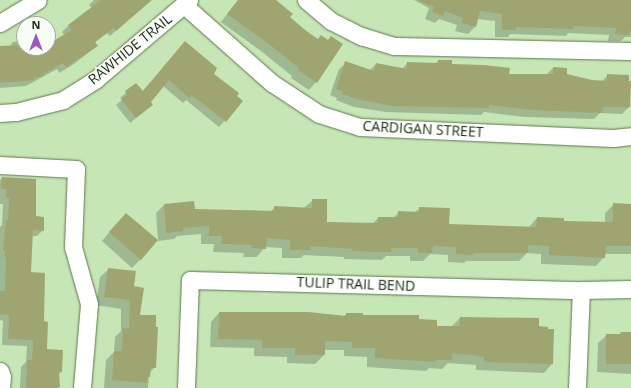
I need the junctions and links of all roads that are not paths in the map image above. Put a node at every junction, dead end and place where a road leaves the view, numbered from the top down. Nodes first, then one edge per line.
1 (38, 0) edge
2 (306, 0) edge
3 (187, 2) edge
4 (0, 24) edge
5 (631, 51) edge
6 (0, 113) edge
7 (631, 136) edge
8 (0, 165) edge
9 (631, 289) edge
10 (581, 290) junction
11 (0, 371) edge
12 (1, 388) edge
13 (82, 388) edge
14 (186, 388) edge
15 (577, 388) edge

1 - 4 street
2 - 5 street
3 - 6 street, RAWHIDE TRAIL
3 - 7 street, CARDIGAN STREET
8 - 13 street
9 - 10 street, TULIP TRAIL BEND
10 - 14 street, TULIP TRAIL BEND
10 - 15 street
11 - 12 street

